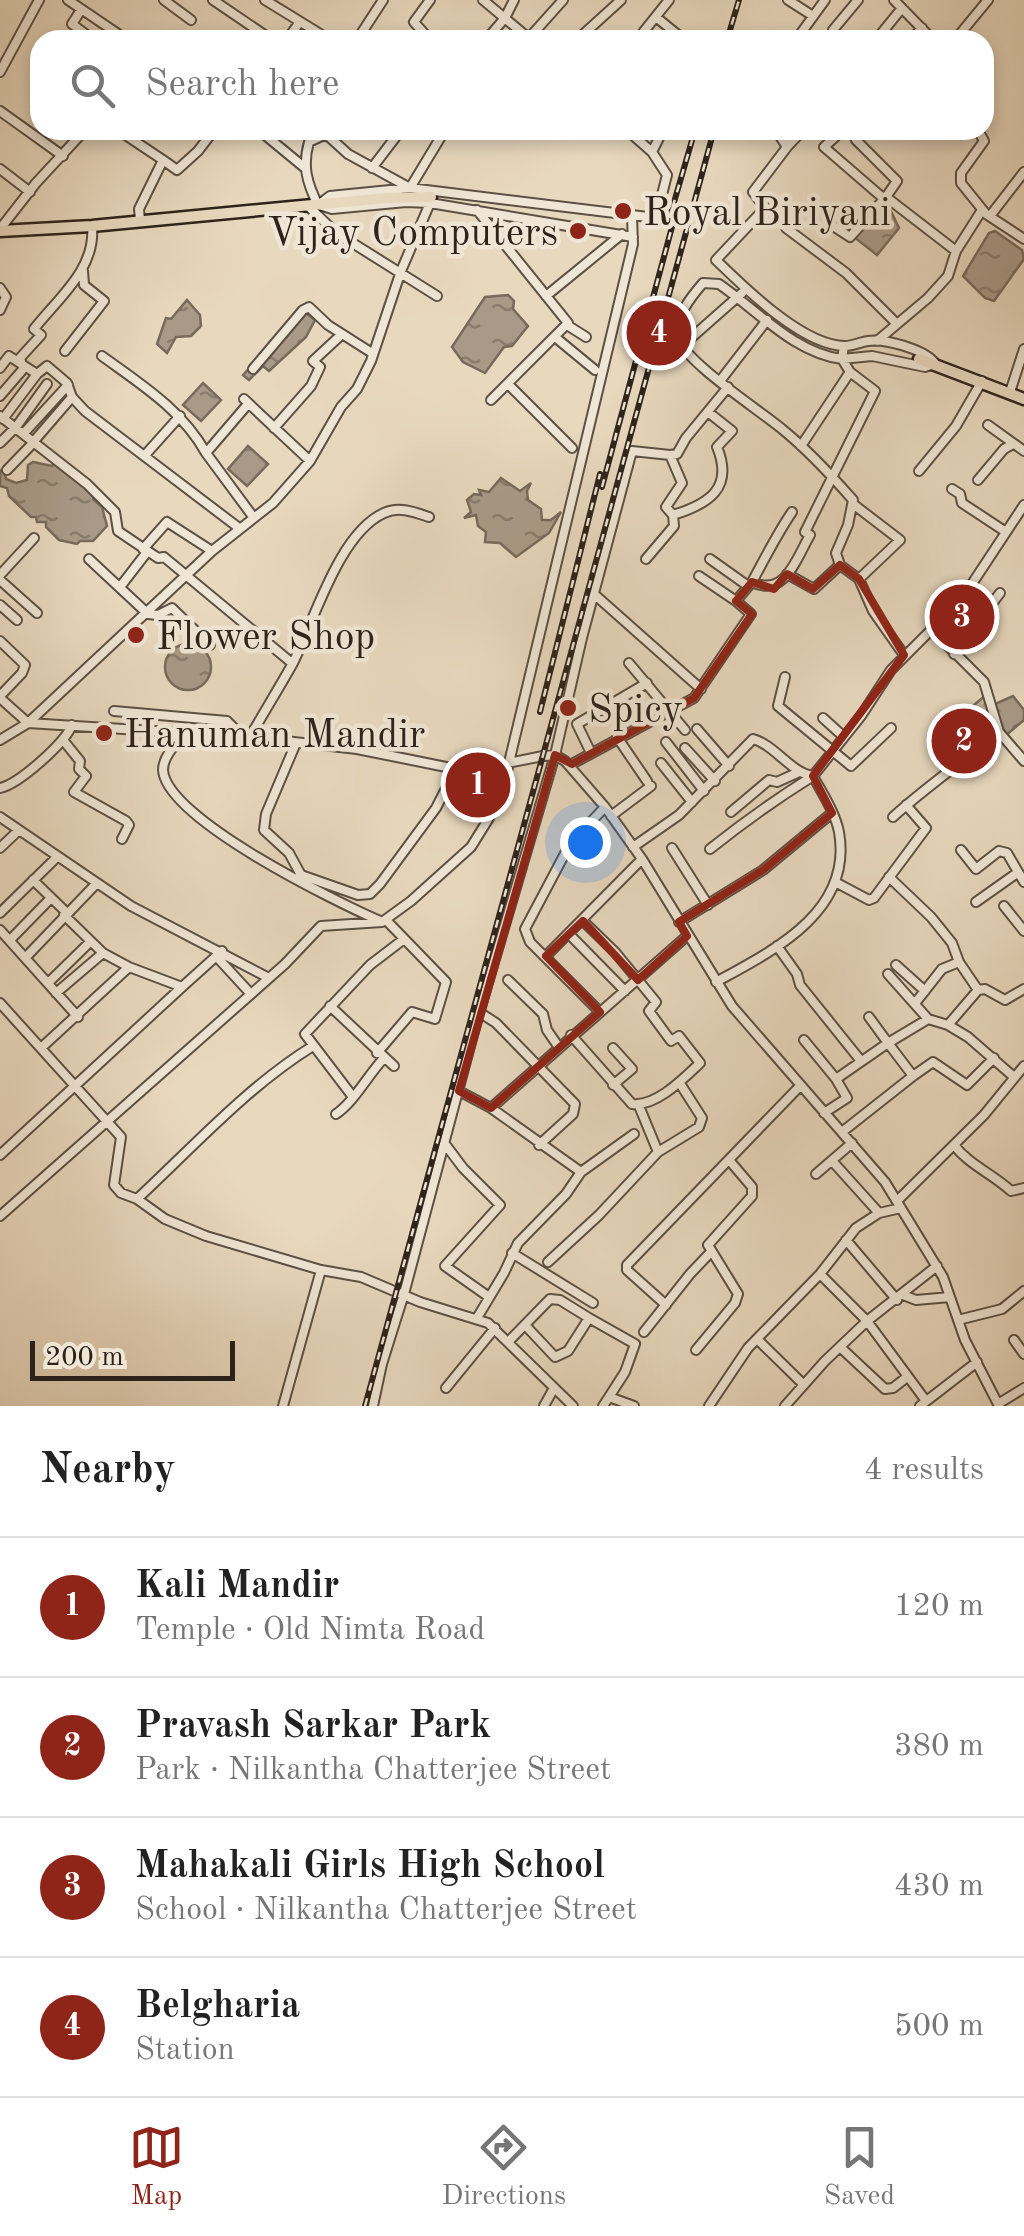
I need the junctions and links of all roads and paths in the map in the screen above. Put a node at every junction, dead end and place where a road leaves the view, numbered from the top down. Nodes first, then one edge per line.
1 (39, 0) edge
2 (68, 0) edge
3 (164, 0) edge
4 (266, 0) edge
5 (383, 0) edge
6 (430, 0) edge
7 (483, 0) edge
8 (514, 0) edge
9 (563, 0) edge
10 (621, 0) edge
11 (669, 0) edge
12 (788, 0) edge
13 (825, 0) edge
14 (858, 0) edge
15 (894, 0) edge
16 (988, 0) edge
17 (218, 1) edge
18 (902, 8) junction
19 (81, 10) junction
20 (813, 16) junction
21 (656, 17) junction
22 (505, 18) junction
23 (191, 20) dead end
24 (299, 23) junction
25 (922, 28) edge
26 (80, 30) edge
27 (112, 30) edge
28 (258, 30) edge
29 (294, 30) edge
30 (312, 30) edge
31 (364, 30) edge
32 (421, 30) edge
33 (495, 30) edge
34 (519, 30) edge
35 (538, 30) edge
36 (588, 30) edge
37 (646, 30) edge
38 (672, 30) edge
39 (803, 30) edge
40 (833, 30) dead end
41 (884, 30) edge
42 (963, 30) edge
43 (0, 72) edge
44 (0, 111) edge
45 (30, 132) edge
46 (41, 140) edge
47 (77, 140) edge
48 (133, 140) edge
49 (206, 140) edge
50 (271, 140) edge
51 (313, 140) edge
52 (336, 140) edge
53 (393, 140) edge
54 (439, 140) edge
55 (638, 140) edge
56 (658, 140) edge
57 (782, 140) edge
58 (794, 140) edge
59 (832, 140) edge
60 (856, 140) edge
61 (983, 140) edge
62 (787, 147) junction
63 (652, 152) junction
64 (63, 156) junction
65 (163, 160) junction
66 (305, 168) junction
67 (372, 168) junction
68 (0, 169) edge
69 (1024, 172) edge
70 (410, 188) junction
71 (30, 192) junction
72 (884, 198) junction
73 (431, 200) junction
74 (313, 206) junction
75 (0, 207) edge
76 (476, 210) junction
77 (982, 210) junction
78 (12, 216) junction
79 (629, 216) junction
80 (990, 216) junction
81 (140, 220) junction
82 (92, 226) junction
83 (832, 226) dead end
84 (786, 228) dead end
85 (0, 230) edge
86 (622, 234) junction
87 (632, 237) junction
88 (1024, 240) edge
89 (956, 251) junction
90 (83, 271) junction
91 (401, 271) junction
92 (0, 288) edge
93 (743, 293) junction
94 (438, 296) dead end
95 (546, 296) junction
96 (0, 310) edge
97 (766, 320) junction
98 (896, 323) junction
99 (567, 325) junction
100 (342, 334) junction
101 (555, 337) junction
102 (586, 337) dead end
103 (877, 341) junction
104 (682, 346) junction
105 (844, 346) junction
106 (1024, 349) edge
107 (65, 351) dead end
108 (372, 353) junction
109 (102, 356) dead end
110 (842, 359) junction
111 (919, 359) dead end
112 (935, 364) junction
113 (24, 366) junction
114 (0, 368) edge
115 (253, 369) dead end
116 (594, 370) dead end
117 (850, 372) junction
118 (37, 374) junction
119 (720, 381) junction
120 (982, 381) junction
121 (47, 384) dead end
122 (508, 384) junction
123 (68, 386) junction
124 (728, 387) junction
125 (1010, 392) junction
126 (0, 395) edge
127 (72, 397) junction
128 (1024, 399) edge
129 (491, 400) dead end
130 (708, 412) junction
131 (180, 416) junction
132 (2, 417) edge
133 (988, 425) dead end
134 (274, 428) junction
135 (20, 430) junction
136 (34, 441) junction
137 (0, 444) edge
138 (1012, 444) junction
139 (801, 446) junction
140 (572, 448) dead end
141 (1024, 451) edge
142 (146, 454) junction
143 (206, 454) junction
144 (670, 455) junction
145 (310, 461) junction
146 (7, 470) dead end
147 (919, 471) dead end
148 (833, 477) junction
149 (978, 480) dead end
150 (952, 488) dead end
151 (853, 504) junction
152 (1023, 508) edge
153 (792, 512) dead end
154 (673, 515) junction
155 (429, 516) dead end
156 (254, 518) junction
157 (239, 528) junction
158 (1006, 532) junction
159 (34, 538) dead end
160 (145, 550) junction
161 (212, 552) junction
162 (646, 558) dead end
163 (710, 558) dead end
164 (89, 559) dead end
165 (840, 565) junction
166 (787, 574) junction
167 (699, 576) dead end
168 (185, 577) junction
169 (0, 578) edge
170 (859, 579) junction
171 (750, 584) junction
172 (120, 587) junction
173 (1000, 593) dead end
174 (594, 594) junction
175 (736, 601) junction
176 (0, 605) edge
177 (38, 612) dead end
178 (148, 614) junction
179 (17, 620) dead end
180 (933, 630) junction
181 (0, 641) edge
182 (210, 645) dead end
183 (954, 654) junction
184 (904, 655) junction
185 (292, 663) junction
186 (629, 663) dead end
187 (785, 677) dead end
188 (647, 683) junction
189 (701, 689) junction
190 (0, 697) edge
191 (114, 711) dead end
192 (669, 711) junction
193 (823, 718) dead end
194 (28, 724) junction
195 (72, 725) junction
196 (890, 728) dead end
197 (696, 729) dead end
198 (685, 730) dead end
199 (186, 731) junction
200 (999, 732) junction
201 (246, 736) junction
202 (844, 737) junction
203 (617, 738) junction
204 (0, 740) edge
205 (64, 740) junction
206 (666, 742) dead end
207 (296, 743) junction
208 (685, 748) dead end
209 (591, 752) junction
210 (833, 752) junction
211 (555, 756) junction
212 (1024, 761) edge
213 (507, 763) junction
214 (661, 763) dead end
215 (570, 765) junction
216 (728, 766) junction
217 (456, 769) junction
218 (799, 772) junction
219 (813, 776) junction
220 (715, 781) junction
221 (0, 788) edge
222 (704, 791) junction
223 (692, 802) junction
224 (906, 805) junction
225 (605, 807) junction
226 (731, 812) dead end
227 (832, 813) junction
228 (611, 816) junction
229 (894, 816) dead end
230 (0, 817) edge
231 (19, 830) junction
232 (122, 838) dead end
233 (634, 847) junction
234 (0, 848) edge
235 (672, 848) dead end
236 (710, 849) dead end
237 (961, 850) dead end
238 (57, 857) junction
239 (642, 859) junction
240 (1017, 873) junction
241 (889, 877) junction
242 (33, 880) junction
243 (1024, 882) edge
244 (838, 883) junction
245 (96, 884) junction
246 (51, 898) junction
247 (976, 902) dead end
248 (708, 904) junction
249 (1004, 906) dead end
250 (0, 913) edge
251 (65, 914) junction
252 (582, 920) junction
253 (384, 921) junction
254 (679, 922) junction
255 (0, 930) edge
256 (1024, 931) edge
257 (569, 934) junction
258 (687, 936) junction
259 (404, 939) junction
260 (10, 940) junction
261 (90, 942) junction
262 (777, 946) junction
263 (103, 952) junction
264 (219, 953) junction
265 (546, 956) junction
266 (26, 957) junction
267 (960, 962) junction
268 (896, 965) dead end
269 (128, 967) junction
270 (888, 974) dead end
271 (269, 978) junction
272 (508, 980) dead end
273 (638, 980) junction
274 (716, 982) junction
275 (48, 983) junction
276 (182, 986) junction
277 (1024, 989) edge
278 (978, 990) junction
279 (625, 991) junction
280 (924, 991) junction
281 (56, 993) junction
282 (250, 993) junction
283 (0, 1002) edge
284 (916, 1002) junction
285 (330, 1006) junction
286 (479, 1012) junction
287 (600, 1012) junction
288 (78, 1017) junction
289 (870, 1017) dead end
290 (928, 1019) junction
291 (948, 1025) junction
292 (571, 1034) junction
293 (804, 1040) dead end
294 (888, 1043) junction
295 (313, 1046) junction
296 (558, 1046) junction
297 (41, 1048) junction
298 (613, 1048) dead end
299 (381, 1055) junction
300 (994, 1058) junction
301 (861, 1061) junction
302 (538, 1065) junction
303 (394, 1066) dead end
304 (1024, 1066) edge
305 (914, 1076) junction
306 (1014, 1077) junction
307 (836, 1079) junction
308 (678, 1082) junction
309 (614, 1085) junction
310 (800, 1086) junction
311 (76, 1087) junction
312 (459, 1091) junction
313 (353, 1097) junction
314 (639, 1106) junction
315 (491, 1108) junction
316 (824, 1113) junction
317 (336, 1114) dead end
318 (108, 1120) junction
319 (842, 1132) junction
320 (634, 1134) dead end
321 (445, 1144) junction
322 (539, 1144) junction
323 (852, 1144) junction
324 (954, 1145) junction
325 (658, 1152) junction
326 (0, 1155) edge
327 (728, 1160) junction
328 (834, 1164) dead end
329 (581, 1172) junction
330 (816, 1174) dead end
331 (1024, 1188) edge
332 (137, 1199) junction
333 (899, 1204) junction
334 (878, 1213) junction
335 (0, 1216) edge
336 (846, 1240) junction
337 (512, 1253) junction
338 (710, 1253) junction
339 (548, 1262) dead end
340 (937, 1266) junction
341 (321, 1270) junction
342 (820, 1274) junction
343 (1024, 1291) edge
344 (404, 1294) junction
345 (489, 1297) junction
346 (950, 1297) junction
347 (900, 1298) junction
348 (593, 1302) dead end
349 (666, 1304) junction
350 (478, 1318) junction
351 (589, 1318) junction
352 (958, 1320) junction
353 (867, 1321) junction
354 (526, 1325) junction
355 (495, 1328) junction
356 (644, 1332) dead end
357 (757, 1339) junction
358 (1014, 1340) dead end
359 (509, 1341) junction
360 (840, 1347) junction
361 (696, 1350) dead end
362 (1024, 1354) edge
363 (977, 1362) junction
364 (907, 1378) junction
365 (804, 1385) junction
366 (446, 1388) dead end
367 (554, 1388) junction
368 (1024, 1388) edge
369 (606, 1402) edge
370 (923, 1404) edge
371 (999, 1405) edge
372 (283, 1406) edge
373 (373, 1406) edge
374 (544, 1406) edge
375 (574, 1406) edge
376 (634, 1406) edge
377 (710, 1406) edge
378 (785, 1406) edge

1 - 43 street
2 - 19 street
3 - 23 street
4 - 24 street
5 - 31 street
6 - 32 street
7 - 22 street
8 - 22 street
9 - 35 street
10 - 36 street
11 - 21 street
12 - 20 street
13 - 20 street
14 - 40 street
15 - 18 street
16 - 42 street
17 - 28 street
18 - 25 street
18 - 41 street
19 - 26 street
19 - 27 street
20 - 39 street
21 - 37 street
21 - 38 street
22 - 33 street
22 - 34 street
24 - 29 street
24 - 30 street
44 - 45 street
46 - 64 street
47 - 64 street
48 - 65 street
49 - 65 street
50 - 66 street
51 - 66 street
52 - 67 street
53 - 67 street
54 - 70 street
55 - 63 street
56 - 63 street
57 - 62 street
58 - 62 street
59 - 72 street
60 - 72 street
61 - 77 street
62 - 93 street
63 - 79 street
64 - 71 street
65 - 81 street
66 - 74 street
67 - 70 street
68 - 71 street
69 - 80 street
70 - 74 street
70 - 79 street
71 - 78 street
72 - 83 street
72 - 89 street
73 - 74 main road
73 - 74 street
73 - 76 street
73 - 91 street
74 - 81 main road
74 - 91 street
75 - 78 street
76 - 86 street
76 - 95 street
77 - 80 street
77 - 89 street
78 - 85 street
79 - 87 street
80 - 88 street
81 - 82 main road
82 - 85 main road
82 - 90 street
84 - 98 street
86 - 87 street
86 - 95 street
87 - 213 street
89 - 98 street
90 - 107 street
90 - 113 street
91 - 94 street
91 - 108 street
92 - 96 street
93 - 97 street
93 - 104 street
93 - 104 street
93 - 105 street
95 - 99 street
97 - 110 street
97 - 119 street
98 - 103 street
99 - 101 street
99 - 102 street
100 - 108 street
100 - 115 street
100 - 134 street
101 - 116 street
101 - 122 street
103 - 105 street
103 - 112 street
104 - 119 street
105 - 110 street
106 - 125 street
108 - 145 street
109 - 131 street
110 - 112 street
110 - 117 street
111 - 112 main road
112 - 120 main road
113 - 114 street
113 - 118 street
113 - 126 street
117 - 139 street
117 - 148 street
118 - 123 street
118 - 132 street
119 - 124 street
120 - 125 main road
120 - 147 street
121 - 135 street
122 - 129 street
122 - 140 street
123 - 127 street
123 - 135 street
124 - 130 street
124 - 139 street
125 - 128 main road
127 - 136 street
127 - 142 street
130 - 144 street
130 - 154 street
131 - 142 street
131 - 143 street
132 - 135 street
133 - 138 street
134 - 143 street
134 - 145 street
135 - 136 street
135 - 137 street
136 - 146 street
136 - 160 street
138 - 141 street
138 - 149 street
139 - 148 street
142 - 157 street
143 - 156 street
144 - 154 street
144 - 174 street
145 - 156 street
148 - 151 street
148 - 166 street
150 - 158 street
151 - 165 street
151 - 170 street
152 - 158 street
153 - 171 street
154 - 162 street
155 - 185 street
156 - 157 street
157 - 161 street
158 - 180 street
159 - 169 street
160 - 161 street
160 - 168 street
160 - 172 street
161 - 168 street
163 - 171 street
164 - 172 street
165 - 166 street
165 - 170 street
166 - 171 street
167 - 175 street
168 - 178 street
168 - 185 street
169 - 177 street
170 - 184 street
171 - 175 street
172 - 178 street
173 - 183 street
174 - 189 street
174 - 211 street
175 - 189 street
176 - 179 street
178 - 182 street
178 - 194 street
180 - 183 street
180 - 184 street
181 - 190 street
183 - 200 street
184 - 202 street
185 - 201 street
186 - 188 street
187 - 210 street
188 - 192 street
188 - 209 street
189 - 192 street
190 - 194 street
191 - 201 street
192 - 198 street
192 - 203 street
193 - 202 street
194 - 195 street
194 - 204 street
195 - 199 street
195 - 205 street
196 - 210 street
197 - 216 street
199 - 201 street
199 - 253 street
200 - 212 street
200 - 224 street
201 - 207 street
202 - 210 street
203 - 209 street
203 - 228 street
205 - 221 street
205 - 232 street
206 - 222 street
207 - 217 street
207 - 217 street
208 - 220 street
209 - 215 street
210 - 219 street
211 - 213 street
211 - 215 street
211 - 286 street
213 - 217 street
213 - 253 street
214 - 223 street
215 - 225 street
216 - 218 street
216 - 220 street
218 - 219 street
218 - 226 street
219 - 227 street
219 - 236 street
220 - 222 street
222 - 223 street
223 - 233 street
224 - 229 street
224 - 241 street
225 - 228 street
225 - 265 street
227 - 244 street
227 - 248 street
228 - 233 street
230 - 231 street
231 - 234 street
231 - 238 street
233 - 239 street
235 - 248 street
237 - 240 street
238 - 242 street
238 - 245 street
239 - 252 street
239 - 254 street
240 - 243 street
240 - 247 street
241 - 244 street
241 - 267 street
242 - 246 street
242 - 250 street
244 - 262 street
245 - 251 street
245 - 264 street
246 - 251 street
246 - 260 street
248 - 254 street
249 - 256 street
251 - 261 street
251 - 266 street
252 - 257 street
252 - 273 street
253 - 259 street
253 - 271 street
254 - 258 street
255 - 260 street
257 - 265 street
257 - 279 street
258 - 273 street
258 - 274 street
259 - 285 street
259 - 299 street
260 - 266 street
261 - 263 street
261 - 275 street
262 - 274 street
262 - 301 street
263 - 269 street
263 - 281 street
264 - 271 street
264 - 276 street
264 - 282 street
265 - 287 street
266 - 275 street
267 - 278 street
267 - 280 street
268 - 280 street
269 - 276 street
269 - 288 street
270 - 284 street
271 - 282 street
272 - 296 street
273 - 279 street
273 - 308 street
274 - 310 street
275 - 281 street
276 - 311 street
277 - 278 street
278 - 291 street
279 - 287 street
280 - 284 street
281 - 288 street
282 - 318 street
283 - 297 street
284 - 290 street
285 - 295 street
285 - 299 street
286 - 302 street
286 - 312 street
287 - 292 street
288 - 297 street
289 - 294 street
290 - 291 street
290 - 294 street
291 - 300 street
292 - 296 street
292 - 309 street
293 - 307 street
294 - 301 street
294 - 305 street
295 - 313 street
295 - 332 street
296 - 302 street
297 - 311 street
298 - 309 street
299 - 303 street
299 - 313 street
300 - 305 street
300 - 306 street
301 - 307 street
302 - 315 street
302 - 322 street
304 - 306 street
305 - 319 street
306 - 324 street
307 - 316 street
308 - 314 street
308 - 325 street
309 - 314 street
310 - 316 street
310 - 327 street
311 - 318 street
311 - 326 street
312 - 315 street
312 - 321 street
313 - 317 street
314 - 325 street
315 - 322 street
316 - 319 street
318 - 332 street
318 - 335 street
319 - 323 street
320 - 329 street
321 - 344 street
321 - 345 street
322 - 329 street
323 - 330 street
323 - 333 street
324 - 331 street
324 - 333 street
325 - 339 street
327 - 338 street
327 - 349 street
328 - 334 street
329 - 337 street
332 - 341 street
333 - 334 street
333 - 340 street
334 - 336 street
336 - 342 street
336 - 347 street
337 - 345 street
337 - 348 street
338 - 349 street
338 - 361 street
340 - 346 street
340 - 347 street
341 - 344 street
341 - 372 street
342 - 353 street
342 - 357 street
343 - 352 street
344 - 350 street
344 - 373 street
345 - 350 street
346 - 347 street
346 - 352 street
347 - 353 street
349 - 356 street
350 - 355 street
351 - 354 street
351 - 354 street
351 - 369 street
352 - 363 street
353 - 360 street
353 - 364 street
354 - 359 street
355 - 359 street
355 - 366 street
357 - 365 street
357 - 377 street
358 - 362 street
359 - 367 street
360 - 364 street
360 - 365 street
363 - 370 street
363 - 371 street
364 - 370 street
365 - 378 street
367 - 374 street
367 - 375 street
368 - 371 street
369 - 376 street

